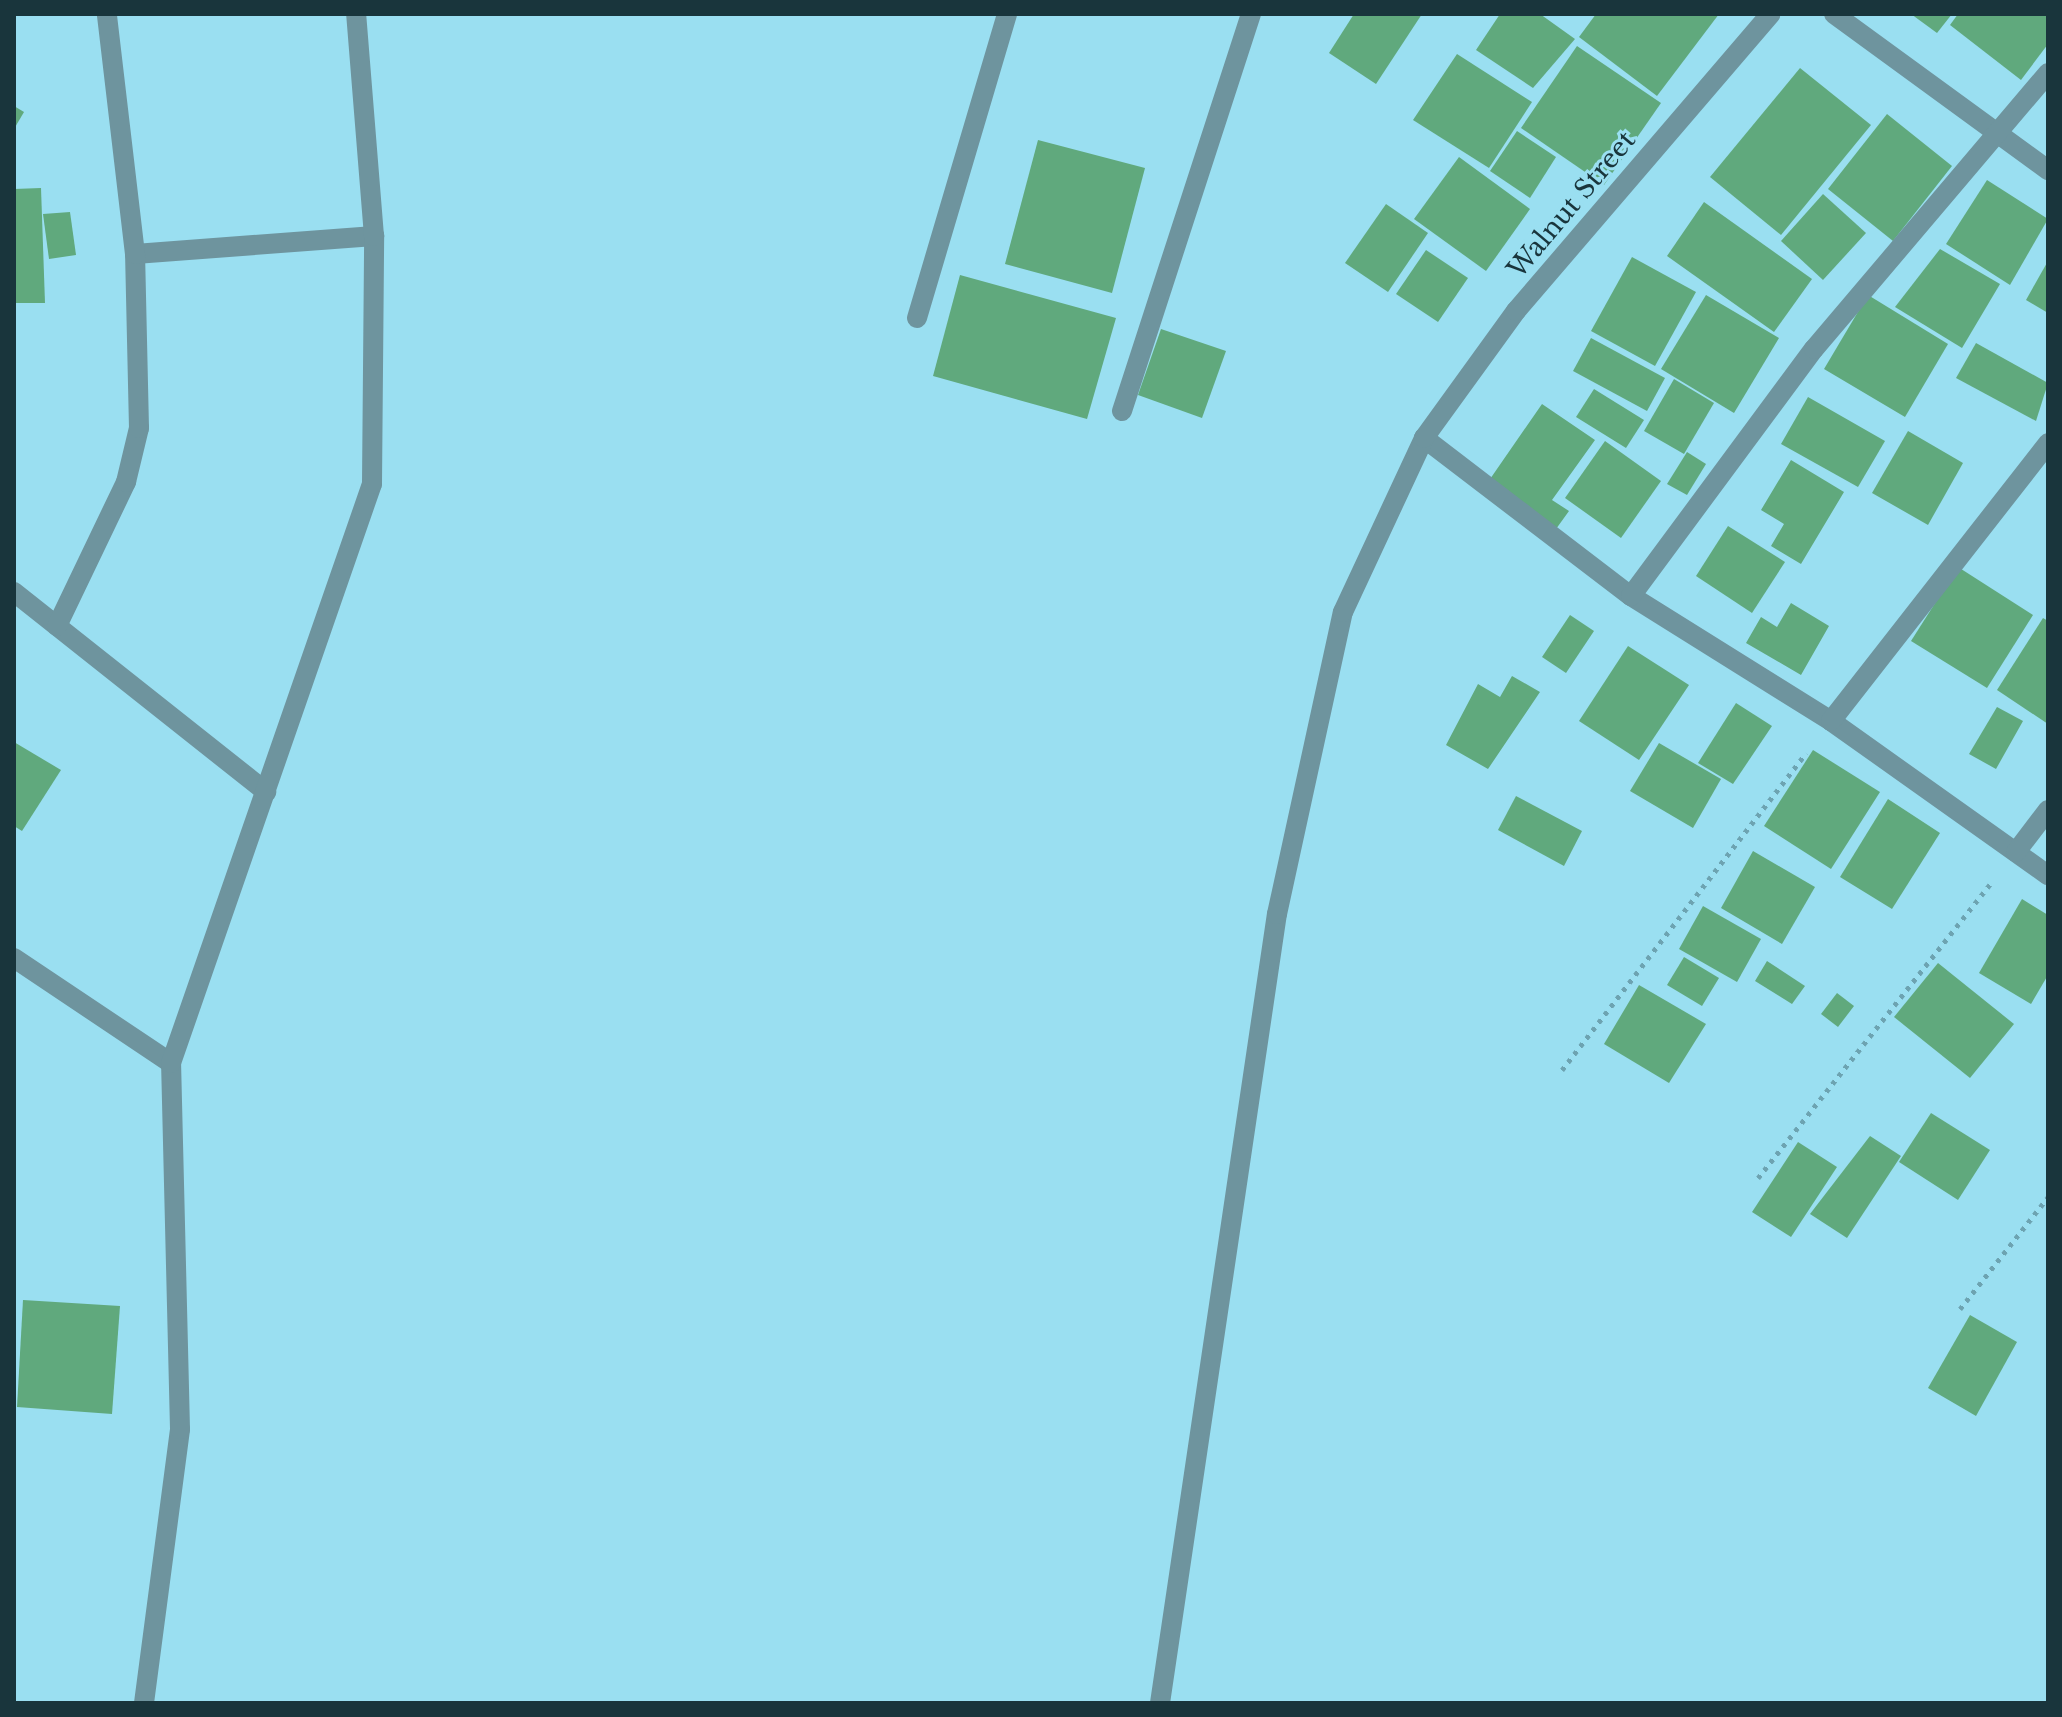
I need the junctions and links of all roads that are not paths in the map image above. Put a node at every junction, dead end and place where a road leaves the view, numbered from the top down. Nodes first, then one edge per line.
1 (107, 14) edge
2 (356, 14) edge
3 (1007, 14) edge
4 (1251, 14) edge
5 (1771, 14) edge
6 (1834, 14) edge
7 (2048, 73) edge
8 (1996, 133) junction
9 (2048, 170) edge
10 (374, 236) junction
11 (135, 254) junction
12 (917, 318) dead end
13 (1122, 411) dead end
14 (1424, 438) junction
15 (2048, 443) edge
16 (14, 592) edge
17 (1631, 596) junction
18 (57, 626) junction
19 (1831, 721) junction
20 (266, 792) junction
21 (2048, 810) edge
22 (2016, 852) junction
23 (2048, 875) edge
24 (14, 958) edge
25 (171, 1063) junction
26 (144, 1703) edge
27 (1160, 1703) edge

1 - 11 street
2 - 10 street
3 - 12 street
4 - 13 street
5 - 14 street, Walnut Street
6 - 8 street
7 - 8 street
8 - 9 street
8 - 17 street
10 - 11 street
10 - 20 street
11 - 18 street
14 - 17 street
14 - 27 street, Walnut Street
15 - 19 street
16 - 18 street
17 - 19 street
18 - 20 street
19 - 22 street
20 - 25 street
21 - 22 street
22 - 23 street
24 - 25 street
25 - 26 street

